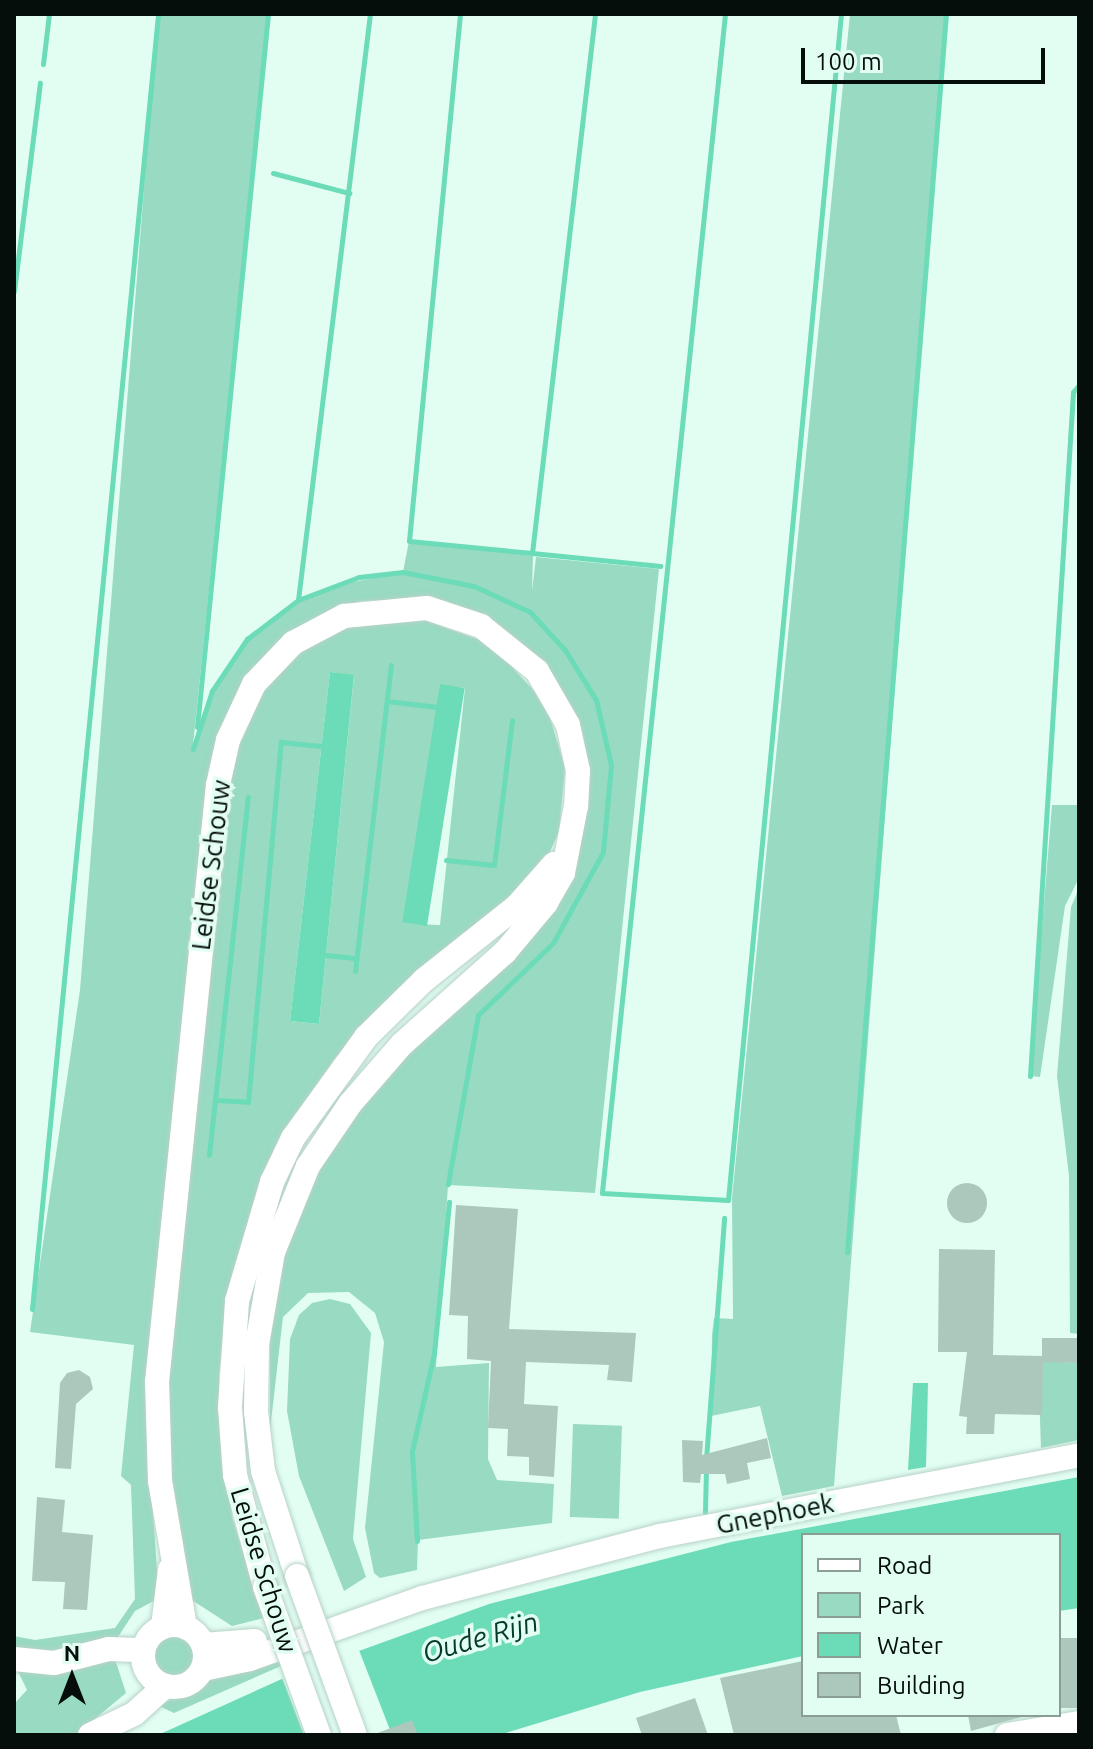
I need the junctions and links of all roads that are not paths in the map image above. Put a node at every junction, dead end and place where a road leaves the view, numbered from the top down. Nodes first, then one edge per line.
1 (566, 850) junction
2 (1079, 1455) edge
3 (174, 1627) junction
4 (203, 1657) junction
5 (14, 1659) edge
6 (152, 1670) junction
7 (1079, 1723) edge
8 (98, 1730) edge
9 (319, 1735) edge
10 (355, 1735) edge
11 (1007, 1735) edge

1 - 3 street, Leidse Schouw
1 - 9 street, Leidse Schouw, bridge
1 - 10 street, Leidse Schouw, bridge
2 - 4 street, Gnephoek
3 - 4 street
3 - 6 street
4 - 6 street
5 - 6 street
6 - 8 street
7 - 11 street

